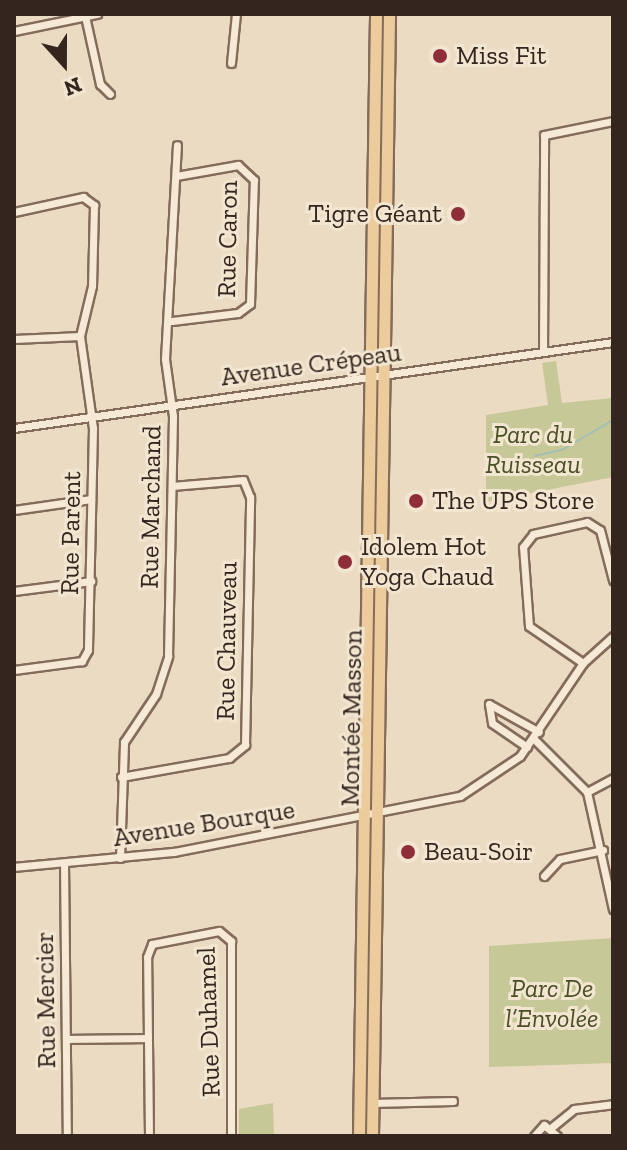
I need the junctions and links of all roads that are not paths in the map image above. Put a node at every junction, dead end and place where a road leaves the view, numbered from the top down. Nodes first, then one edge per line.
1 (97, 14) edge
2 (236, 14) edge
3 (376, 14) edge
4 (389, 14) edge
5 (85, 16) junction
6 (14, 31) edge
7 (231, 63) dead end
8 (110, 94) dead end
9 (613, 121) edge
10 (177, 145) dead end
11 (176, 176) junction
12 (14, 212) edge
13 (172, 321) junction
14 (80, 336) junction
15 (14, 339) edge
16 (613, 342) edge
17 (543, 352) junction
18 (381, 376) junction
19 (368, 377) junction
20 (171, 404) junction
21 (91, 416) junction
22 (14, 428) edge
23 (172, 486) junction
24 (91, 499) junction
25 (14, 510) edge
26 (613, 580) edge
27 (91, 581) junction
28 (370, 586) junction
29 (14, 591) edge
30 (613, 636) edge
31 (583, 663) junction
32 (14, 670) edge
33 (537, 735) junction
34 (527, 747) junction
35 (121, 777) junction
36 (613, 778) edge
37 (587, 792) junction
38 (371, 817) junction
39 (358, 819) junction
40 (603, 850) junction
41 (120, 858) junction
42 (64, 863) junction
43 (14, 867) edge
44 (544, 876) dead end
45 (613, 909) edge
46 (148, 1038) junction
47 (67, 1039) junction
48 (453, 1101) dead end
49 (372, 1103) junction
50 (613, 1104) edge
51 (552, 1127) junction
52 (67, 1136) edge
53 (149, 1136) edge
54 (231, 1136) edge
55 (359, 1136) edge
56 (372, 1136) edge
57 (534, 1136) edge
58 (557, 1136) edge

1 - 5 street
2 - 7 street
3 - 19 main road, Montée Masson
4 - 18 main road, Montée Masson
5 - 6 street
5 - 8 street
9 - 17 street
10 - 11 street, Rue Marchand
11 - 13 street, Rue Marchand
11 - 13 street, Rue Caron
12 - 14 street, Rue Parent
13 - 20 street, Rue Marchand
14 - 15 street
14 - 21 street, Rue Parent
16 - 17 street, Avenue Crépeau
17 - 18 street, Avenue Crépeau
18 - 19 street, Avenue Crépeau
18 - 28 main road, Montée Masson
19 - 20 street, Avenue Crépeau
19 - 28 main road, Montée Masson
20 - 21 street, Avenue Crépeau
20 - 23 street, Rue Marchand
21 - 22 street, Avenue Crépeau
21 - 24 street, Rue Parent
23 - 35 street, Rue Marchand
23 - 35 street, Rue Chauveau
24 - 25 street
24 - 27 street, Rue Parent
26 - 31 street
27 - 29 street
27 - 32 street, Rue Parent
28 - 38 main road, Montée Masson
28 - 39 main road, Montée Masson
30 - 31 street, Avenue Bourque
31 - 33 street, Avenue Bourque
33 - 34 street, Avenue Bourque
33 - 34 street
33 - 37 street
34 - 38 street, Avenue Bourque
35 - 41 street, Rue Marchand
36 - 37 street
37 - 40 street
38 - 39 street, Avenue Bourque
38 - 49 main road, Montée Masson
39 - 41 street, Avenue Bourque
39 - 55 main road, Montée Masson
40 - 44 street
40 - 45 street
41 - 42 street, Avenue Bourque
42 - 43 street, Avenue Bourque
42 - 47 street, Rue Mercier
46 - 47 street
46 - 53 street, Rue Duhamel
46 - 54 street, Rue Duhamel
47 - 52 street, Rue Mercier
48 - 49 street
49 - 56 main road, Montée Masson
50 - 51 street
51 - 57 street
51 - 58 street

